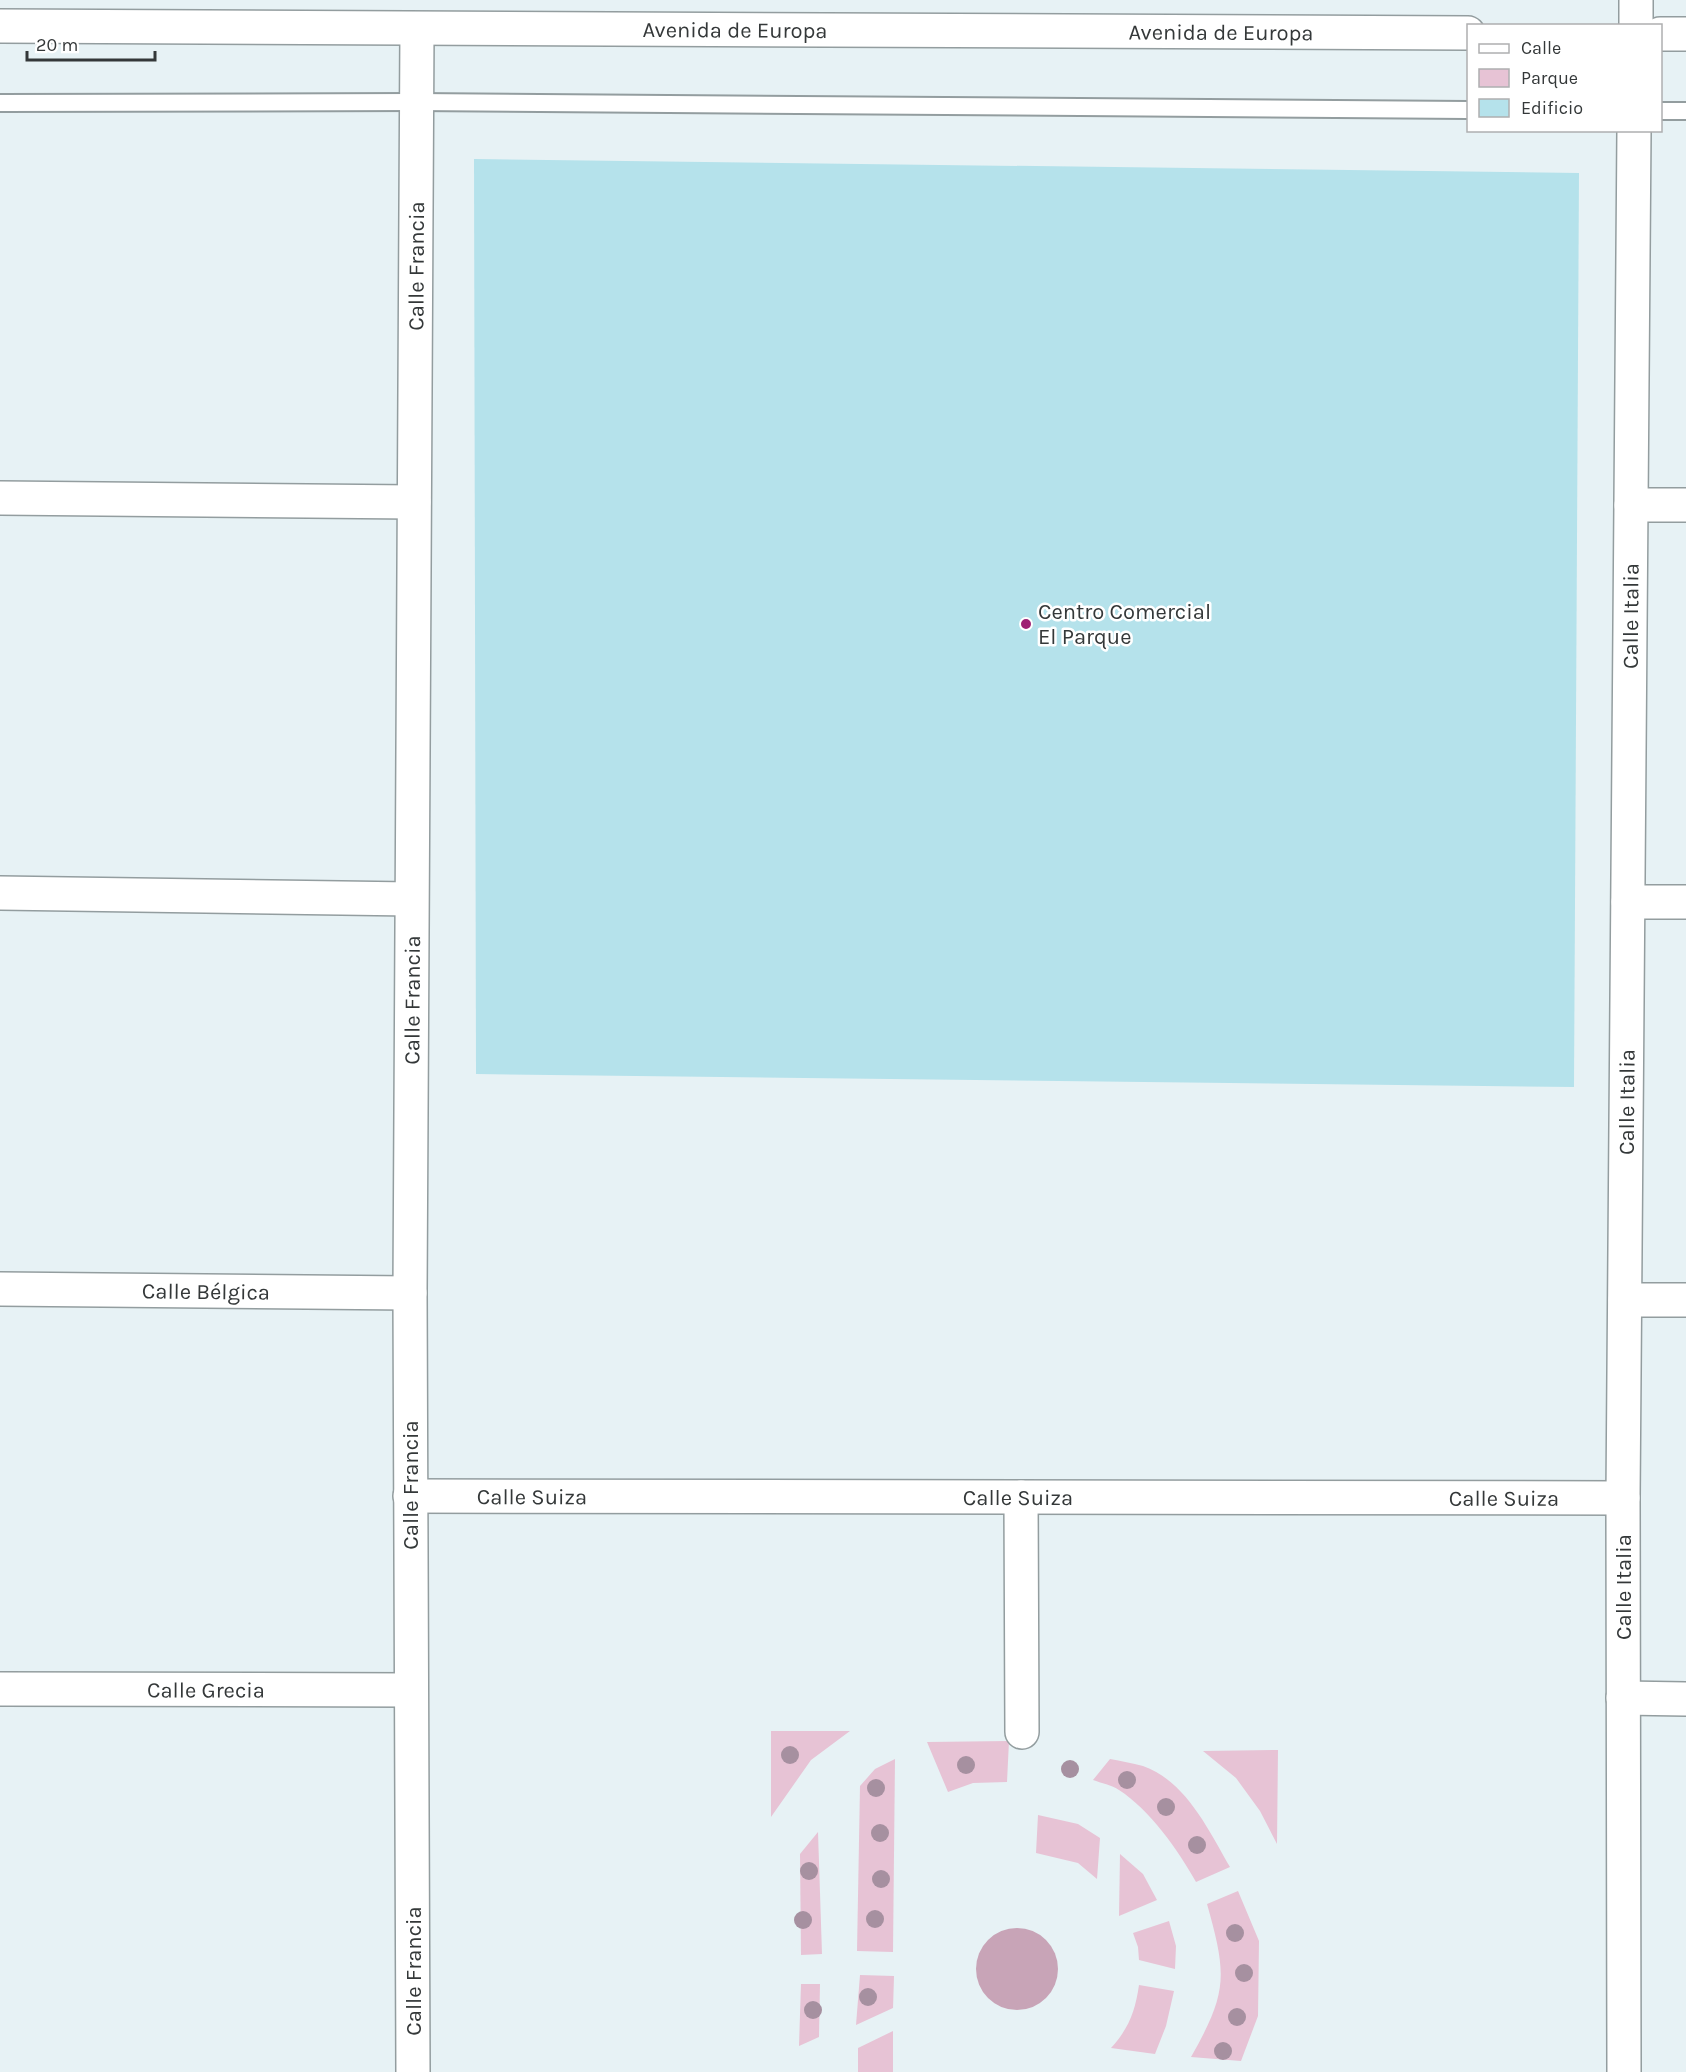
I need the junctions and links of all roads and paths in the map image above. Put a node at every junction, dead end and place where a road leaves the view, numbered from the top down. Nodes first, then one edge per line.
1 (1636, 0) edge
2 (1636, 24) edge
3 (0, 26) edge
4 (417, 29) junction
5 (1467, 33) edge
6 (1662, 34) edge
7 (1686, 34) edge
8 (416, 102) junction
9 (0, 103) edge
10 (1467, 110) edge
11 (1662, 111) edge
12 (1686, 111) edge
13 (1634, 132) edge
14 (0, 498) edge
15 (414, 502) junction
16 (1631, 505) junction
17 (1686, 505) edge
18 (0, 893) edge
19 (411, 899) junction
20 (1628, 902) junction
21 (1686, 902) edge
22 (0, 1289) edge
23 (410, 1293) junction
24 (1625, 1300) junction
25 (1686, 1300) edge
26 (410, 1496) junction
27 (1020, 1497) junction
28 (1623, 1498) junction
29 (0, 1689) edge
30 (411, 1690) junction
31 (1623, 1698) junction
32 (1686, 1699) edge
33 (1022, 1732) dead end
34 (413, 2072) edge
35 (1624, 2072) edge

1 - 2 street
3 - 4 street, Avenida de Europa
4 - 5 street, Avenida de Europa
4 - 8 street, Calle Francia
6 - 7 street
8 - 9 lane
8 - 10 lane
8 - 15 street, Calle Francia
11 - 12 lane
13 - 16 street, Calle Italia
14 - 15 street
15 - 19 street, Calle Francia
16 - 17 street
16 - 20 street, Calle Italia
18 - 19 street
19 - 23 street, Calle Francia
20 - 21 street
20 - 24 street, Calle Italia
22 - 23 street, Calle Bélgica
23 - 26 street, Calle Francia
24 - 25 street
24 - 28 street, Calle Italia
26 - 27 street, Calle Suiza
26 - 30 street, Calle Francia
27 - 28 street, Calle Suiza
27 - 33 street
28 - 31 street, Calle Italia
29 - 30 street, Calle Grecia
30 - 34 street, Calle Francia
31 - 32 street
31 - 35 street, Calle Italia

